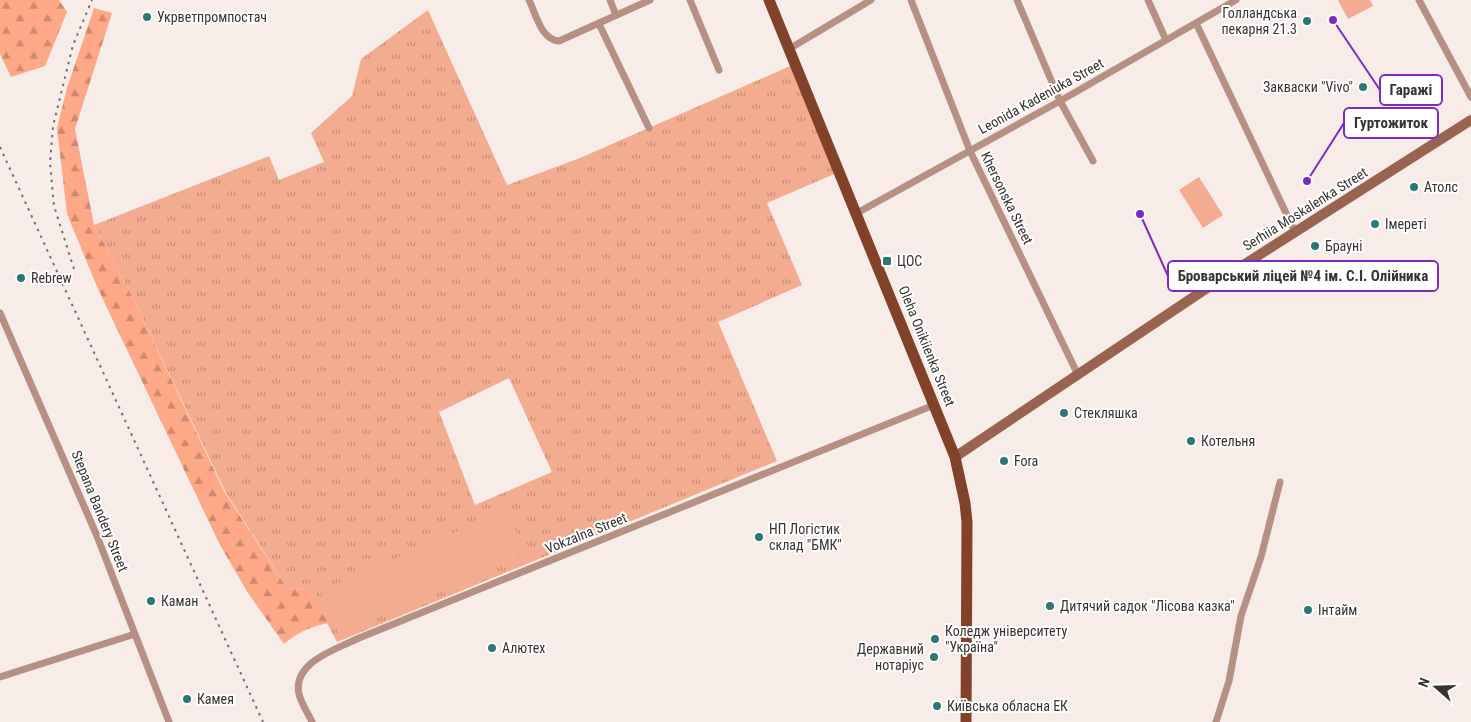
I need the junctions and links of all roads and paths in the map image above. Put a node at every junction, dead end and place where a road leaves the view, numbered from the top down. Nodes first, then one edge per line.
1 (529, 0) edge
2 (610, 0) edge
3 (650, 0) edge
4 (690, 0) edge
5 (769, 0) edge
6 (871, 0) edge
7 (911, 0) edge
8 (1017, 0) edge
9 (1148, 0) edge
10 (1236, 0) edge
11 (1419, 0) edge
12 (616, 15) junction
13 (1196, 23) junction
14 (599, 24) junction
15 (1166, 40) junction
16 (789, 49) junction
17 (719, 70) dead end
18 (1471, 97) edge
19 (1060, 101) junction
20 (1471, 120) edge
21 (648, 128) dead end
22 (970, 151) junction
23 (1093, 160) dead end
24 (857, 213) junction
25 (1295, 232) junction
26 (0, 313) edge
27 (1078, 375) junction
28 (934, 405) junction
29 (955, 457) junction
30 (1280, 482) dead end
31 (136, 634) junction
32 (0, 677) edge
33 (169, 722) edge
34 (312, 722) edge
35 (966, 722) edge
36 (1216, 722) edge

1 - 14 street
2 - 12 street
3 - 12 street
4 - 17 street
5 - 16 main road, Oleha Onikiienka Street
6 - 16 street
7 - 22 street, Khersonska Street
8 - 19 street
9 - 15 street
10 - 13 street, Leonida Kadeniuka Street
11 - 18 street
12 - 14 street
13 - 15 street, Leonida Kadeniuka Street
13 - 25 street
14 - 21 street
15 - 19 street, Leonida Kadeniuka Street
16 - 24 main road, Oleha Onikiienka Street
19 - 22 street, Leonida Kadeniuka Street
19 - 23 street
20 - 25 main road, Serhiia Moskalenka Street
22 - 24 street, Leonida Kadeniuka Street
22 - 27 street, Khersonska Street
24 - 28 main road, Oleha Onikiienka Street
25 - 27 main road, Serhiia Moskalenka Street
26 - 31 street, Stepana Bandery Street
27 - 29 main road, Serhiia Moskalenka Street
28 - 29 main road, Oleha Onikiienka Street
28 - 34 street, Vokzalna Street
29 - 35 main road, Oleha Onikiienka Street
30 - 36 street
31 - 32 street
31 - 33 street, Stepana Bandery Street

